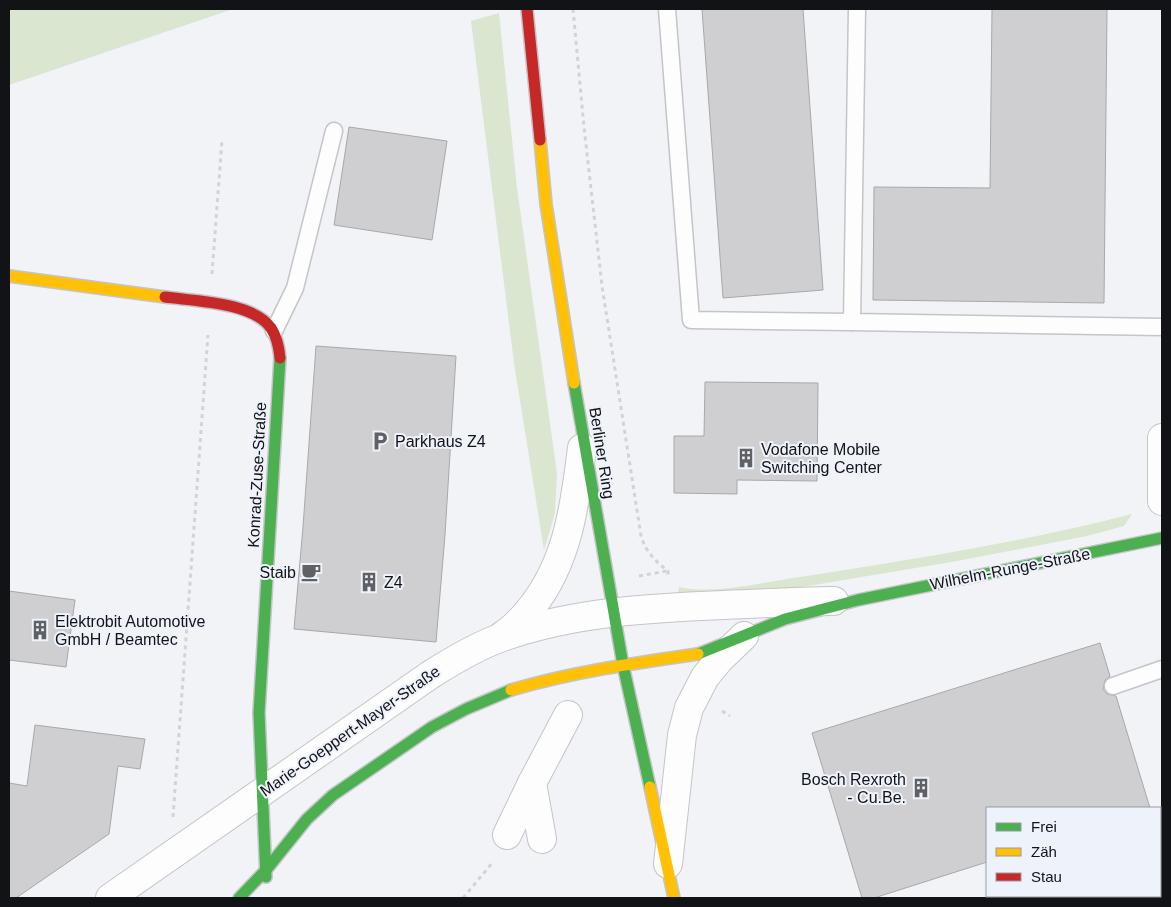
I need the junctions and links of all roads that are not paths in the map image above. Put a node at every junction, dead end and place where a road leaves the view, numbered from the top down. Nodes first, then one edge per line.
1 (527, 9) edge
2 (667, 9) edge
3 (857, 9) edge
4 (334, 131) dead end
5 (9, 276) edge
6 (852, 322) junction
7 (1162, 327) edge
8 (274, 331) junction
9 (1162, 438) edge
10 (583, 439) junction
11 (1162, 500) edge
12 (1162, 538) edge
13 (858, 600) junction
14 (612, 613) junction
15 (745, 635) junction
16 (500, 638) junction
17 (623, 665) junction
18 (1162, 669) edge
19 (1113, 686) dead end
20 (568, 715) dead end
21 (532, 783) junction
22 (263, 792) junction
23 (542, 839) dead end
24 (501, 847) road end
25 (266, 870) junction
26 (668, 871) junction
27 (266, 889) dead end
28 (110, 898) edge
29 (239, 898) edge
30 (674, 898) edge

1 - 10 street, Berliner Ring
2 - 6 lane
3 - 6 lane
4 - 8 lane
5 - 8 street
6 - 7 lane
8 - 22 street, Konrad-Zuse-Straße
9 - 11 street
10 - 14 street, Berliner Ring
10 - 16 street
12 - 13 street, Wilhelm-Runge-Straße
13 - 14 street, Wilhelm-Runge-Straße
13 - 15 street, Wilhelm-Runge-Straße
14 - 16 street, Marie-Goeppert-Mayer-Straße
14 - 17 street, Berliner Ring
15 - 17 street, Wilhelm-Runge-Straße
15 - 26 street, Wilhelm-Runge-Straße
16 - 22 street, Marie-Goeppert-Mayer-Straße
17 - 25 street
17 - 26 street, Berliner Ring
18 - 19 lane
20 - 21 street
21 - 23 street
21 - 24 street
22 - 25 street, Konrad-Zuse-Straße
22 - 28 street, Marie-Goeppert-Mayer-Straße
25 - 27 street, Konrad-Zuse-Straße
25 - 29 street
26 - 30 street, Berliner Ring

